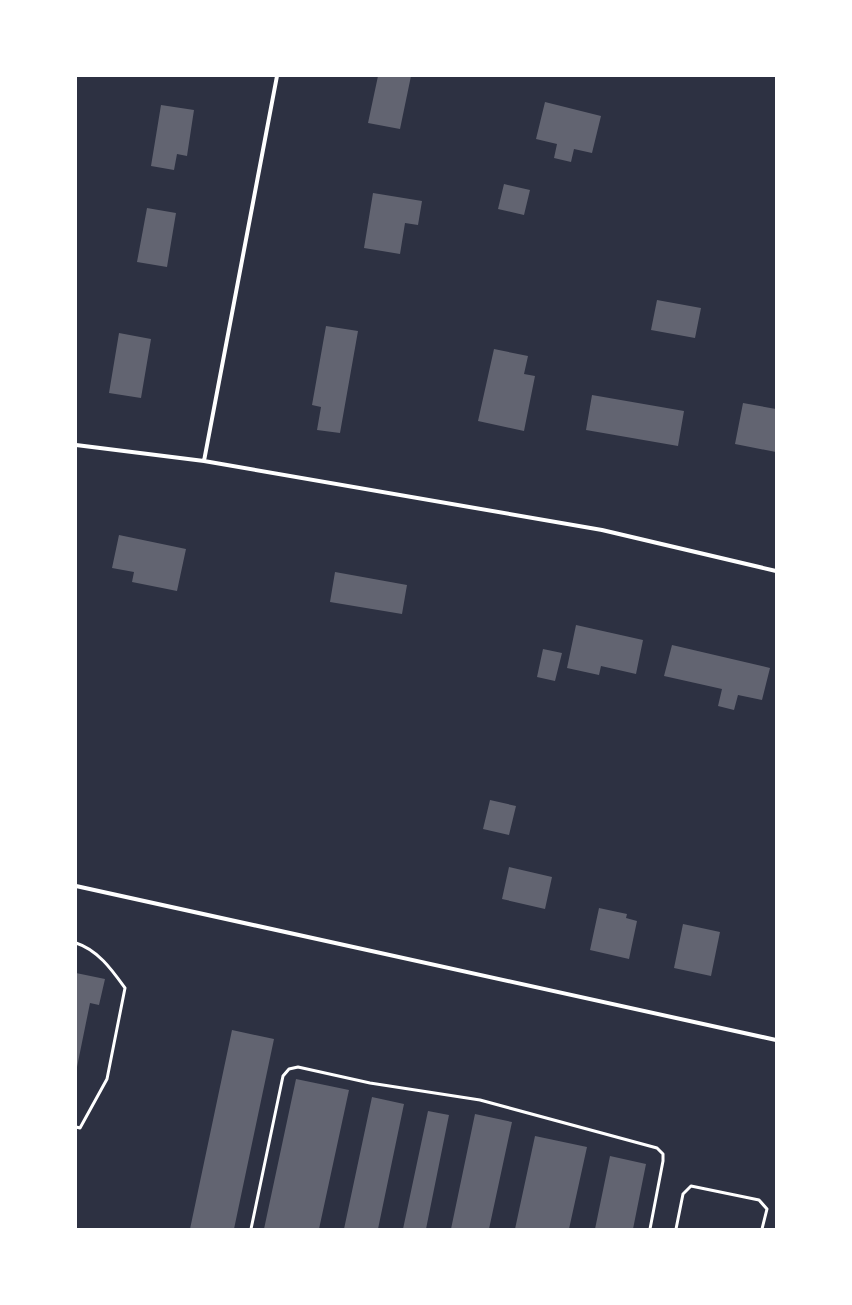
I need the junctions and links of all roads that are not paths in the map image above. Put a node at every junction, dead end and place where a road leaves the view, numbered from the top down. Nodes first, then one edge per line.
1 (277, 76) edge
2 (76, 445) edge
3 (204, 461) junction
4 (776, 571) edge
5 (76, 886) edge
6 (76, 943) edge
7 (776, 1040) edge
8 (76, 1127) edge
9 (251, 1229) edge
10 (650, 1229) edge
11 (676, 1229) edge
12 (762, 1229) edge

1 - 3 street
2 - 3 street
3 - 4 street
5 - 7 street
6 - 8 lane
9 - 10 lane
11 - 12 lane

